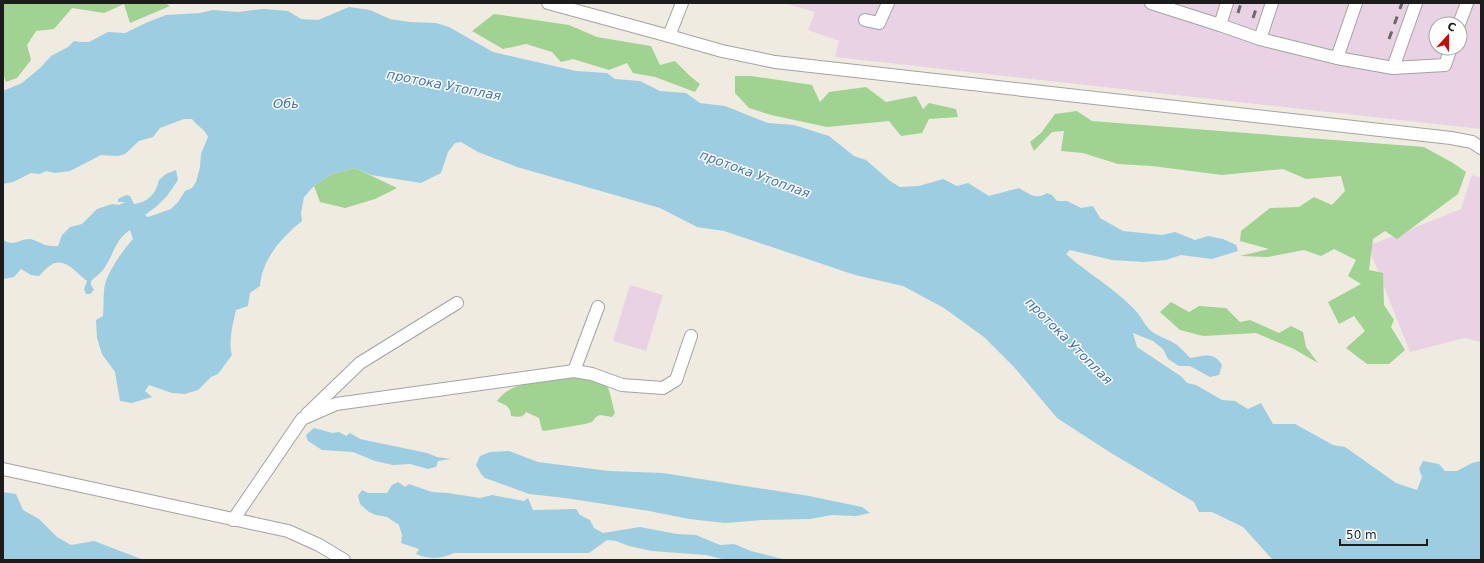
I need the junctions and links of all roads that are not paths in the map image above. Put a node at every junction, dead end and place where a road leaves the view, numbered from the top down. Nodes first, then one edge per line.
1 (548, 3) edge
2 (682, 3) edge
3 (888, 3) edge
4 (1151, 3) edge
5 (1227, 3) edge
6 (1272, 3) edge
7 (1356, 3) edge
8 (1416, 3) edge
9 (1467, 3) edge
10 (1463, 16) edge
11 (865, 20) dead end
12 (1220, 25) junction
13 (668, 36) junction
14 (1260, 39) junction
15 (1448, 56) edge
16 (1337, 58) junction
17 (1393, 68) junction
18 (1481, 148) edge
19 (457, 303) dead end
20 (598, 307) dead end
21 (691, 336) dead end
22 (574, 371) junction
23 (302, 419) junction
24 (3, 469) edge
25 (233, 520) junction
26 (344, 560) edge

1 - 13 street
2 - 13 street
3 - 11 street
4 - 12 street
5 - 12 street
6 - 14 street
7 - 16 street
8 - 17 street
9 - 10 street
12 - 14 street
13 - 18 street
14 - 16 street
15 - 17 street
16 - 17 street
19 - 23 street
20 - 22 street
21 - 22 street
22 - 23 street
23 - 25 street
24 - 25 street
25 - 26 street

